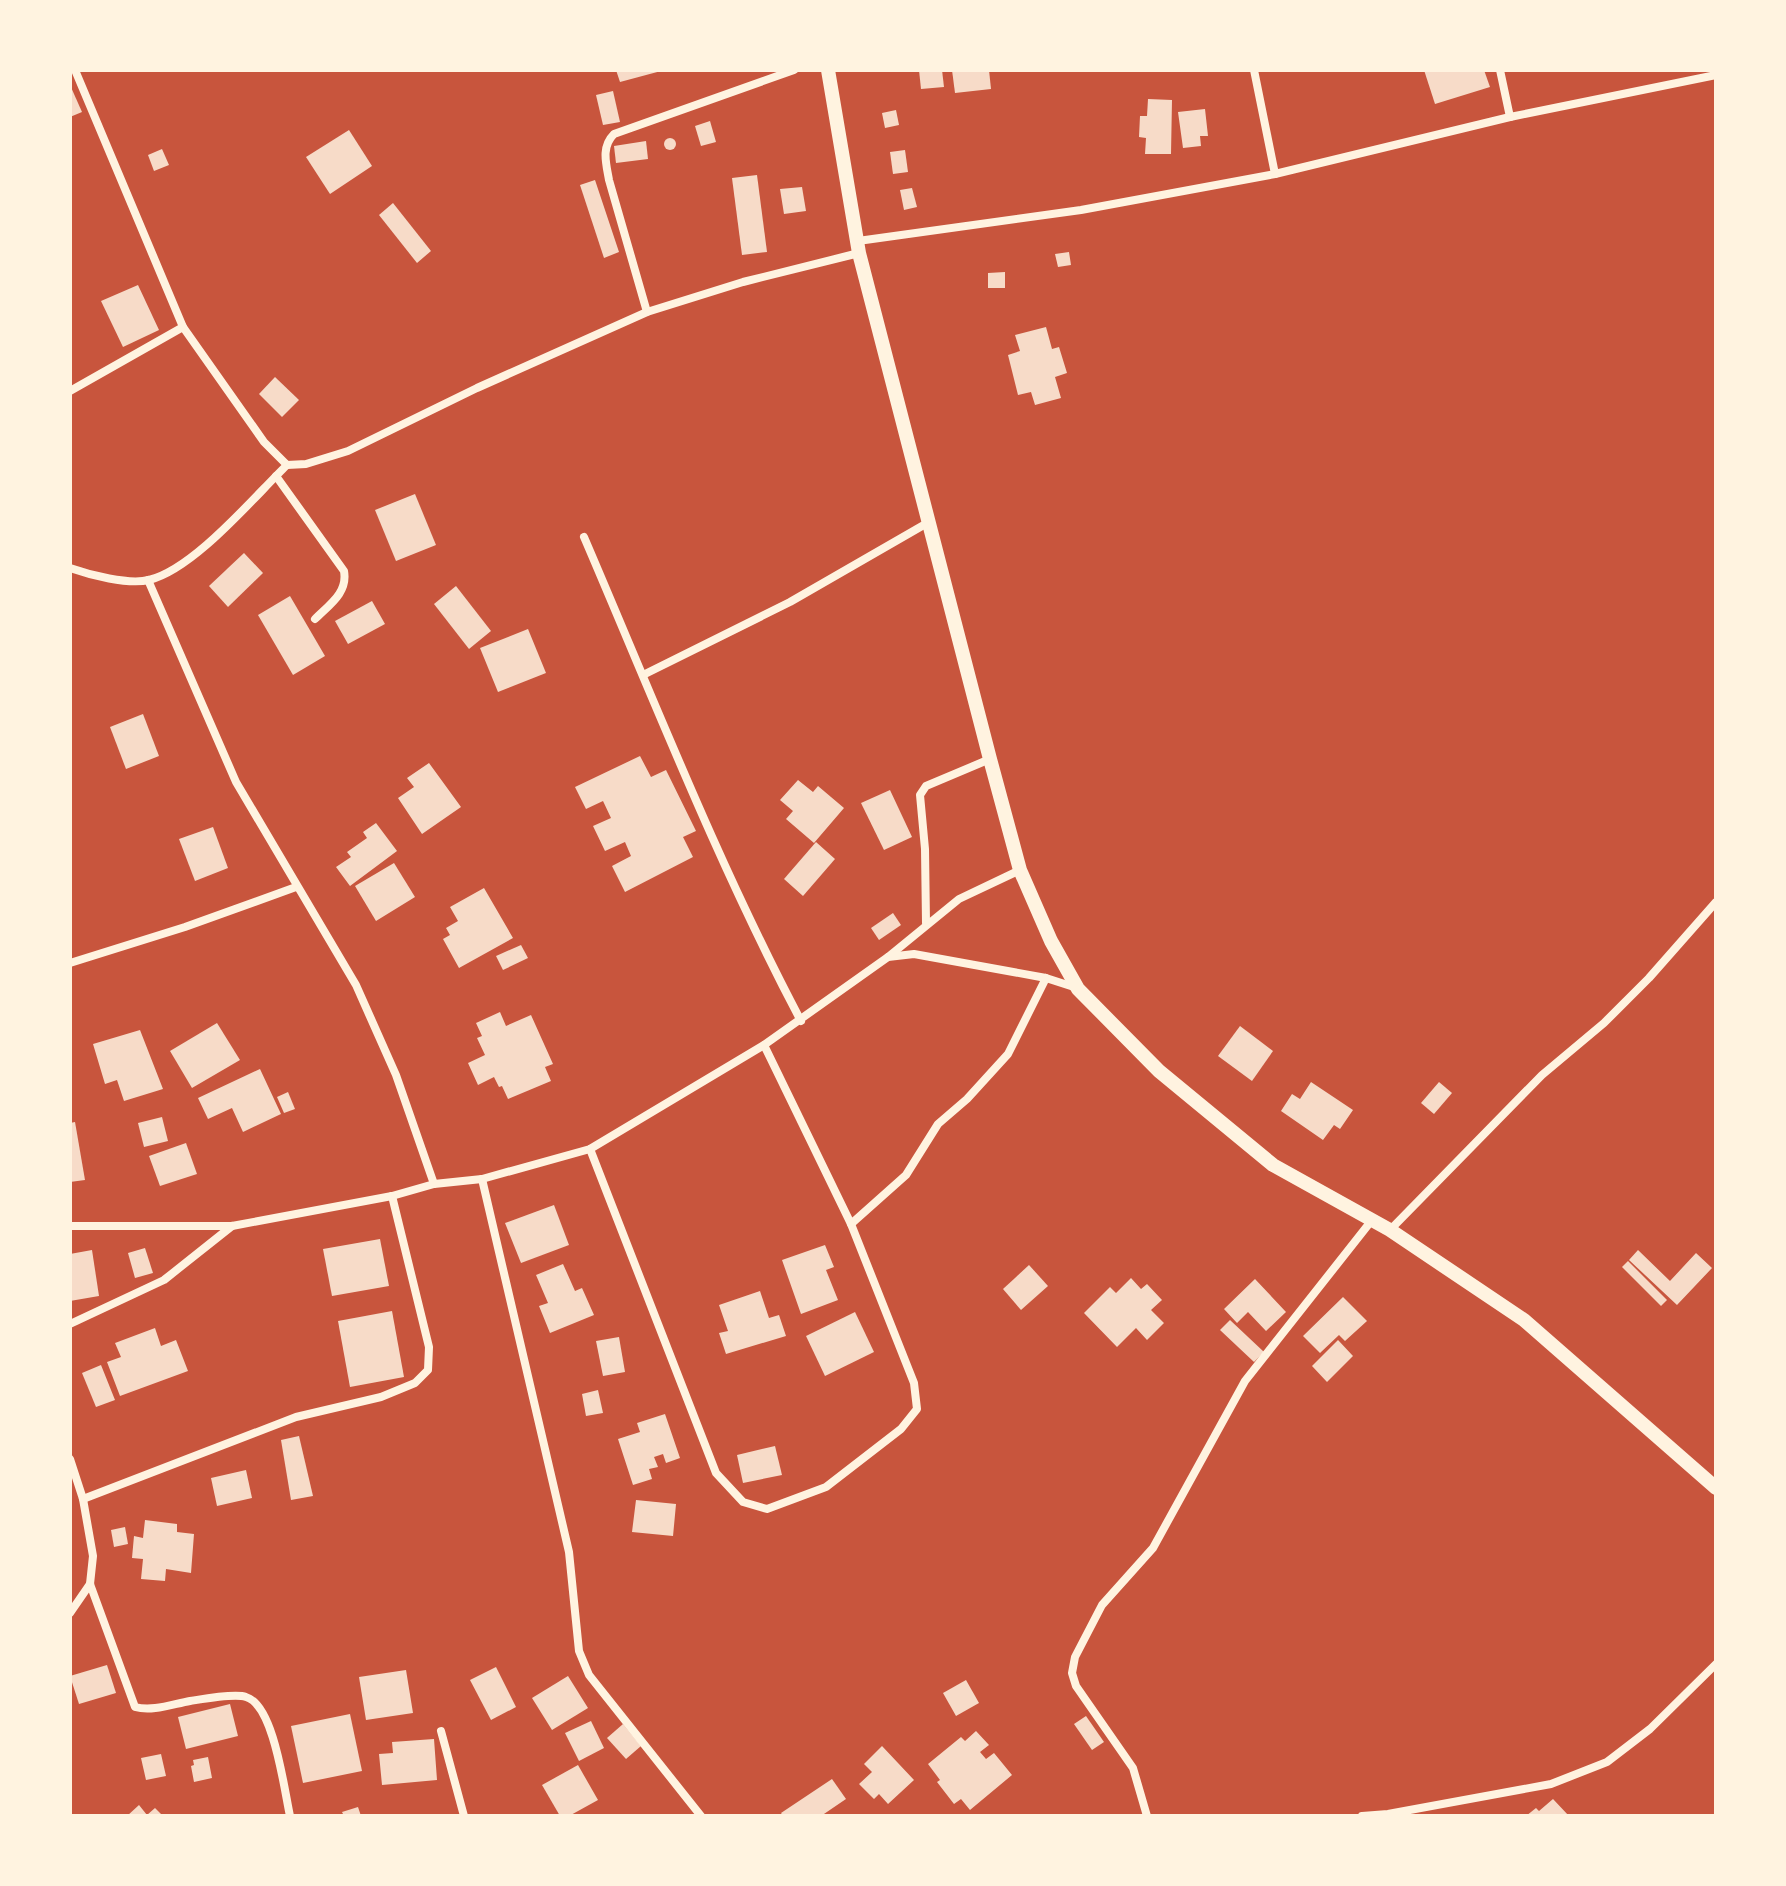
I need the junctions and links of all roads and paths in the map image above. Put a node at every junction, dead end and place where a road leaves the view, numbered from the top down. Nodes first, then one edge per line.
1 (75, 70) edge
2 (794, 70) edge
3 (828, 70) edge
4 (1254, 70) edge
5 (1500, 70) edge
6 (1716, 75) edge
7 (1510, 117) junction
8 (1275, 174) junction
9 (858, 247) junction
10 (647, 312) junction
11 (183, 327) junction
12 (70, 391) edge
13 (287, 465) junction
14 (276, 476) junction
15 (929, 522) junction
16 (584, 537) dead end
17 (70, 568) edge
18 (148, 580) junction
19 (315, 619) dead end
20 (643, 675) junction
21 (990, 759) junction
22 (1020, 870) junction
23 (296, 887) junction
24 (1716, 902) edge
25 (926, 923) junction
26 (888, 957) junction
27 (70, 963) edge
28 (1046, 978) junction
29 (1078, 989) junction
30 (801, 1021) junction
31 (764, 1045) junction
32 (590, 1149) junction
33 (482, 1179) junction
34 (434, 1184) junction
35 (392, 1196) junction
36 (1372, 1220) junction
37 (851, 1224) junction
38 (70, 1226) edge
39 (232, 1226) junction
40 (1390, 1230) junction
41 (70, 1324) edge
42 (70, 1459) edge
43 (1716, 1488) edge
44 (83, 1499) junction
45 (90, 1584) junction
46 (70, 1613) edge
47 (1716, 1664) edge
48 (441, 1731) dead end
49 (1388, 1815) edge
50 (290, 1816) edge
51 (464, 1816) edge
52 (701, 1816) edge
53 (1147, 1816) edge
54 (1362, 1816) edge

1 - 11 street
2 - 10 street
3 - 9 street
4 - 8 street
5 - 7 street
6 - 7 street
7 - 8 street
8 - 9 street
9 - 10 street
9 - 15 street
10 - 13 street
11 - 12 street
11 - 13 street
13 - 14 street
14 - 18 street
14 - 19 street
15 - 20 street
15 - 21 street
16 - 20 street
17 - 18 street
18 - 23 street
20 - 30 street
21 - 22 street
21 - 25 street
22 - 25 street
22 - 29 street
23 - 27 street
23 - 34 street
24 - 40 street
25 - 26 street
26 - 28 street
26 - 30 street
28 - 29 street
28 - 37 street
29 - 36 street
30 - 31 street
31 - 32 street
31 - 37 street
32 - 33 street
32 - 37 street
33 - 34 street
33 - 52 street
34 - 35 street
35 - 39 street
35 - 44 street
36 - 40 street
36 - 53 street
38 - 39 street
39 - 41 street
40 - 43 street
42 - 44 street
44 - 45 street
45 - 46 street
45 - 50 street
47 - 49 street
48 - 51 street
49 - 54 street

